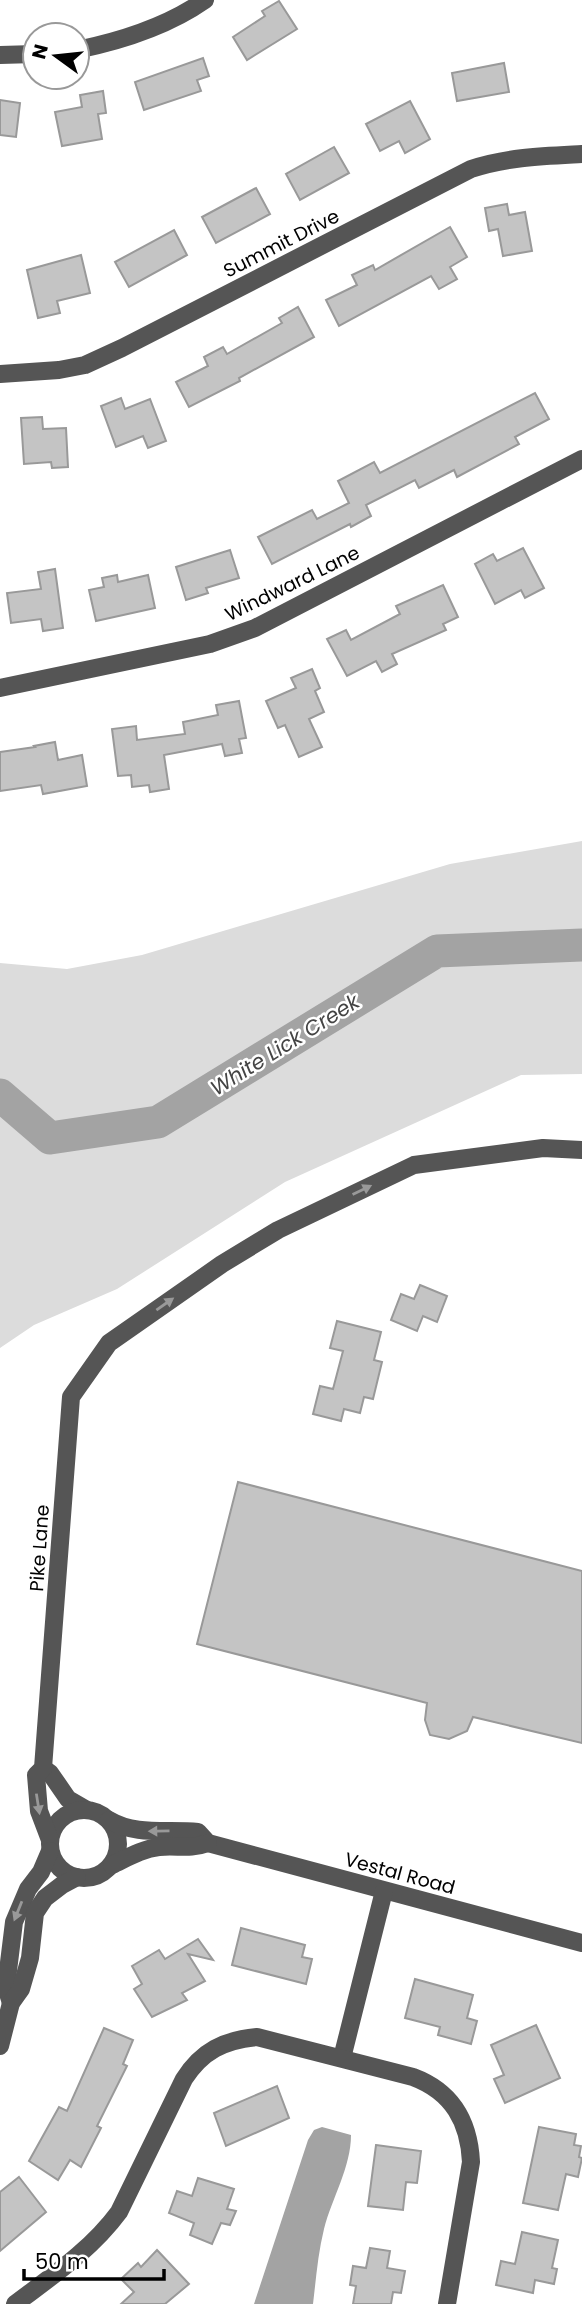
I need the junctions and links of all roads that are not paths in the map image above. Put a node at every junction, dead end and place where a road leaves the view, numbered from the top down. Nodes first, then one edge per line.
1 (205, 0) edge
2 (91, 46) edge
3 (21, 54) edge
4 (0, 55) edge
5 (582, 154) edge
6 (0, 374) edge
7 (582, 459) edge
8 (0, 688) edge
9 (582, 1150) edge
10 (43, 1768) junction
11 (88, 1810) junction
12 (108, 1819) junction
13 (208, 1843) junction
14 (50, 1845) junction
15 (112, 1865) junction
16 (76, 1877) junction
17 (384, 1891) junction
18 (582, 1943) edge
19 (11, 2003) junction
20 (0, 2046) edge
21 (342, 2058) junction
22 (15, 2304) edge
23 (447, 2304) edge

1 - 2 street
3 - 4 street
5 - 6 street, Summit Drive
7 - 8 street, Windward Lane
10 -> 9 street, Pike Lane
10 - 11 street
10 -> 14 street, Pike Lane
11 - 12 street
11 - 14 street
13 -> 12 street, Vestal Road
12 - 15 street
13 - 15 street, Vestal Road
13 - 17 street, Vestal Road
14 - 16 street
14 -> 19 street
15 - 16 street
16 - 19 street
17 - 18 street, Vestal Road
17 - 21 street
19 - 20 street
21 - 22 street
21 - 23 street

